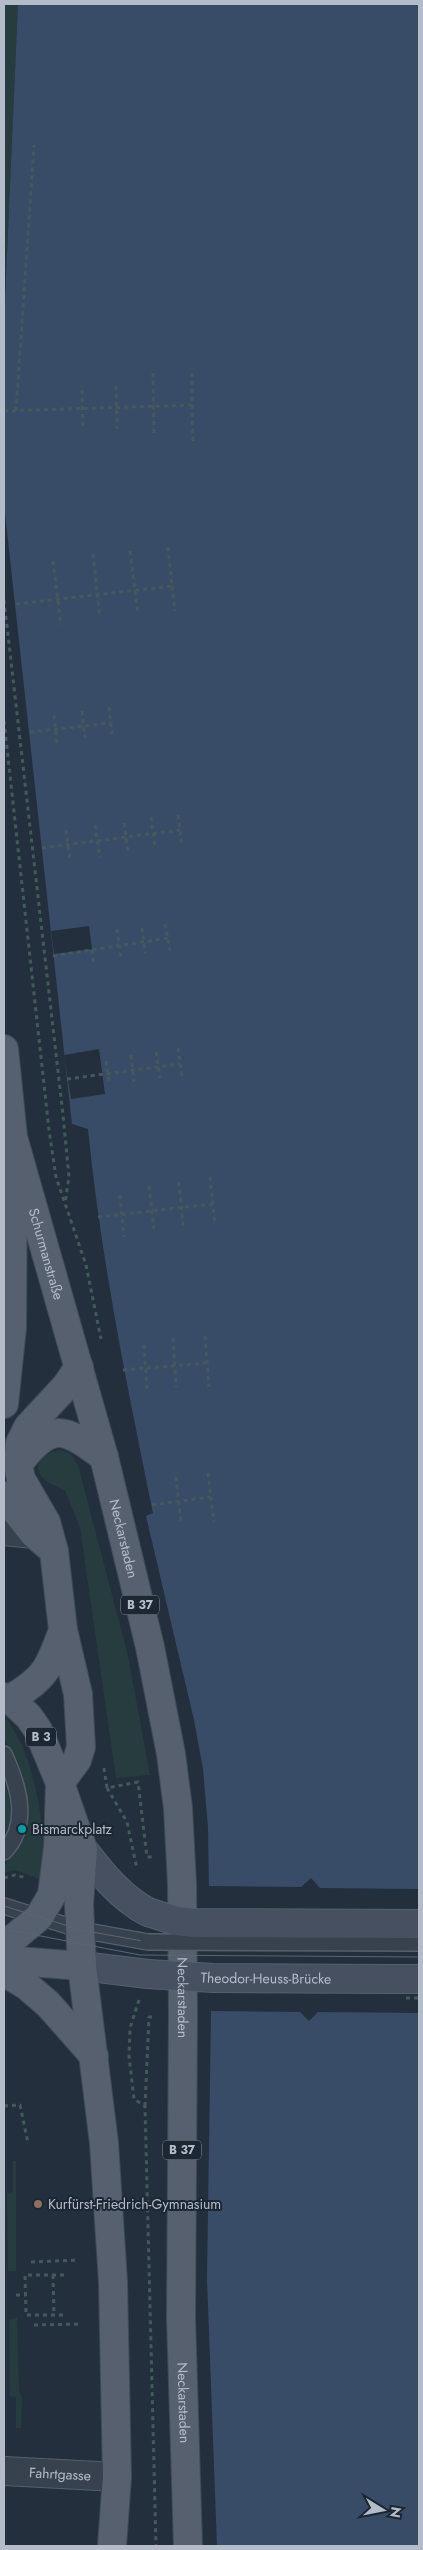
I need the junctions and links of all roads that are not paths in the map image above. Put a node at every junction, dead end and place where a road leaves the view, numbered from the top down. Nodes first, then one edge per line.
1 (4, 1049) edge
2 (13, 1137) junction
3 (9, 1263) edge
4 (79, 1367) junction
5 (4, 1404) edge
6 (104, 1457) junction
7 (18, 1464) junction
8 (4, 1496) edge
9 (4, 1531) edge
10 (34, 1534) junction
11 (54, 1552) junction
12 (63, 1630) junction
13 (7, 1698) edge
14 (4, 1754) edge
15 (60, 1783) junction
16 (83, 1849) junction
17 (4, 1852) edge
18 (4, 1906) edge
19 (39, 1917) junction
20 (419, 1924) edge
21 (81, 1930) junction
22 (419, 1943) edge
23 (4, 1946) edge
24 (4, 1960) edge
25 (82, 1966) junction
26 (4, 1972) edge
27 (419, 1979) edge
28 (94, 2056) junction
29 (4, 2471) edge
30 (117, 2477) junction
31 (112, 2546) edge
32 (188, 2546) edge

1 - 2 main road, Schurmanstraße / B 37
2 - 3 main road
2 - 4 main road, Schurmanstraße / B 37
3 - 5 main road
4 - 6 main road, Schurmanstraße / B 37
4 - 7 main road
6 - 7 main road
6 - 32 main road, Neckarstaden / B 37
7 - 11 main road
8 - 10 main road
9 - 10 street
10 - 11 main road
11 - 12 main road
12 - 13 main road
12 - 15 main road
13 - 15 main road, B 3
14 - 17 lane
15 - 16 main road, B 3
15 - 19 main road
16 - 20 main road, B 3, bridge
16 - 21 main road, B 3
18 - 19 lane
19 - 21 lane
19 - 23 main road
21 - 22 lane, bridge
21 - 25 main road, B 3
24 - 25 main road
25 - 27 main road, Theodor-Heuss-Brücke, bridge
25 - 28 main road
26 - 28 main road
28 - 30 main road
29 - 30 street, Fahrtgasse
30 - 31 main road

